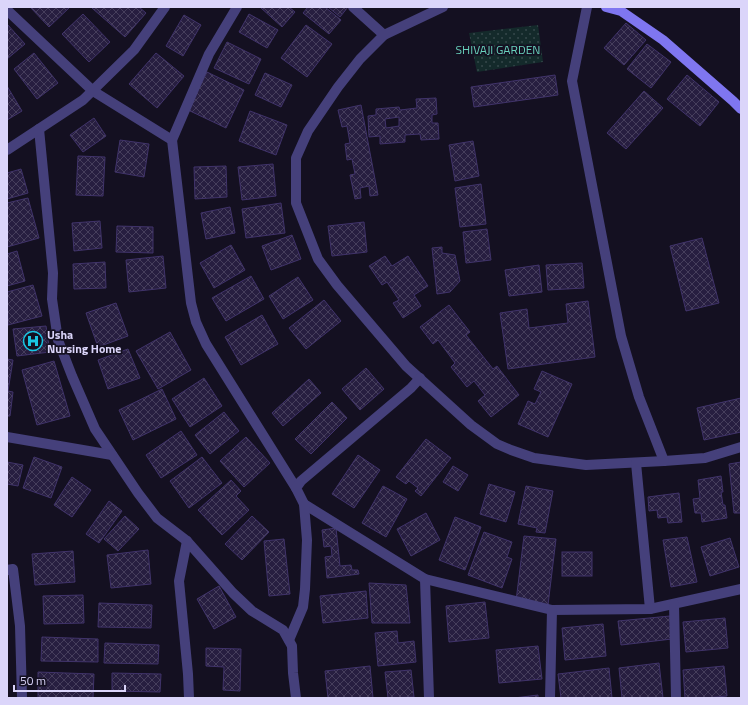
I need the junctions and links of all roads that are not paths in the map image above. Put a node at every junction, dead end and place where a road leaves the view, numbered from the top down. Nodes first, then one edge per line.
1 (164, 7) edge
2 (237, 7) edge
3 (353, 7) edge
4 (443, 7) edge
5 (587, 7) edge
6 (606, 7) edge
7 (7, 10) edge
8 (384, 35) junction
9 (93, 91) junction
10 (741, 110) edge
11 (39, 130) junction
12 (172, 140) junction
13 (7, 150) edge
14 (420, 378) junction
15 (7, 437) edge
16 (741, 446) edge
17 (112, 455) junction
18 (664, 461) junction
19 (636, 462) junction
20 (296, 488) junction
21 (304, 504) junction
22 (187, 541) junction
23 (7, 570) edge
24 (425, 579) junction
25 (741, 589) edge
26 (674, 604) junction
27 (650, 609) junction
28 (552, 610) junction
29 (289, 640) junction
30 (22, 698) edge
31 (188, 698) edge
32 (296, 698) edge
33 (429, 698) edge
34 (550, 698) edge
35 (676, 698) edge

1 - 9 street
2 - 12 street
3 - 8 street
4 - 8 street
5 - 18 street
6 - 10 main road
7 - 9 street
8 - 14 street
9 - 11 street
9 - 12 street
11 - 13 street
11 - 17 street
12 - 20 street
14 - 19 street
14 - 20 street
15 - 17 street
16 - 18 street
17 - 22 street
18 - 19 street
19 - 27 street
20 - 21 street
21 - 24 street
21 - 29 street
22 - 29 street
22 - 31 street
23 - 30 street
24 - 28 street
24 - 33 street
25 - 26 street
26 - 27 street
26 - 35 street
27 - 28 street
28 - 34 street
29 - 32 street

